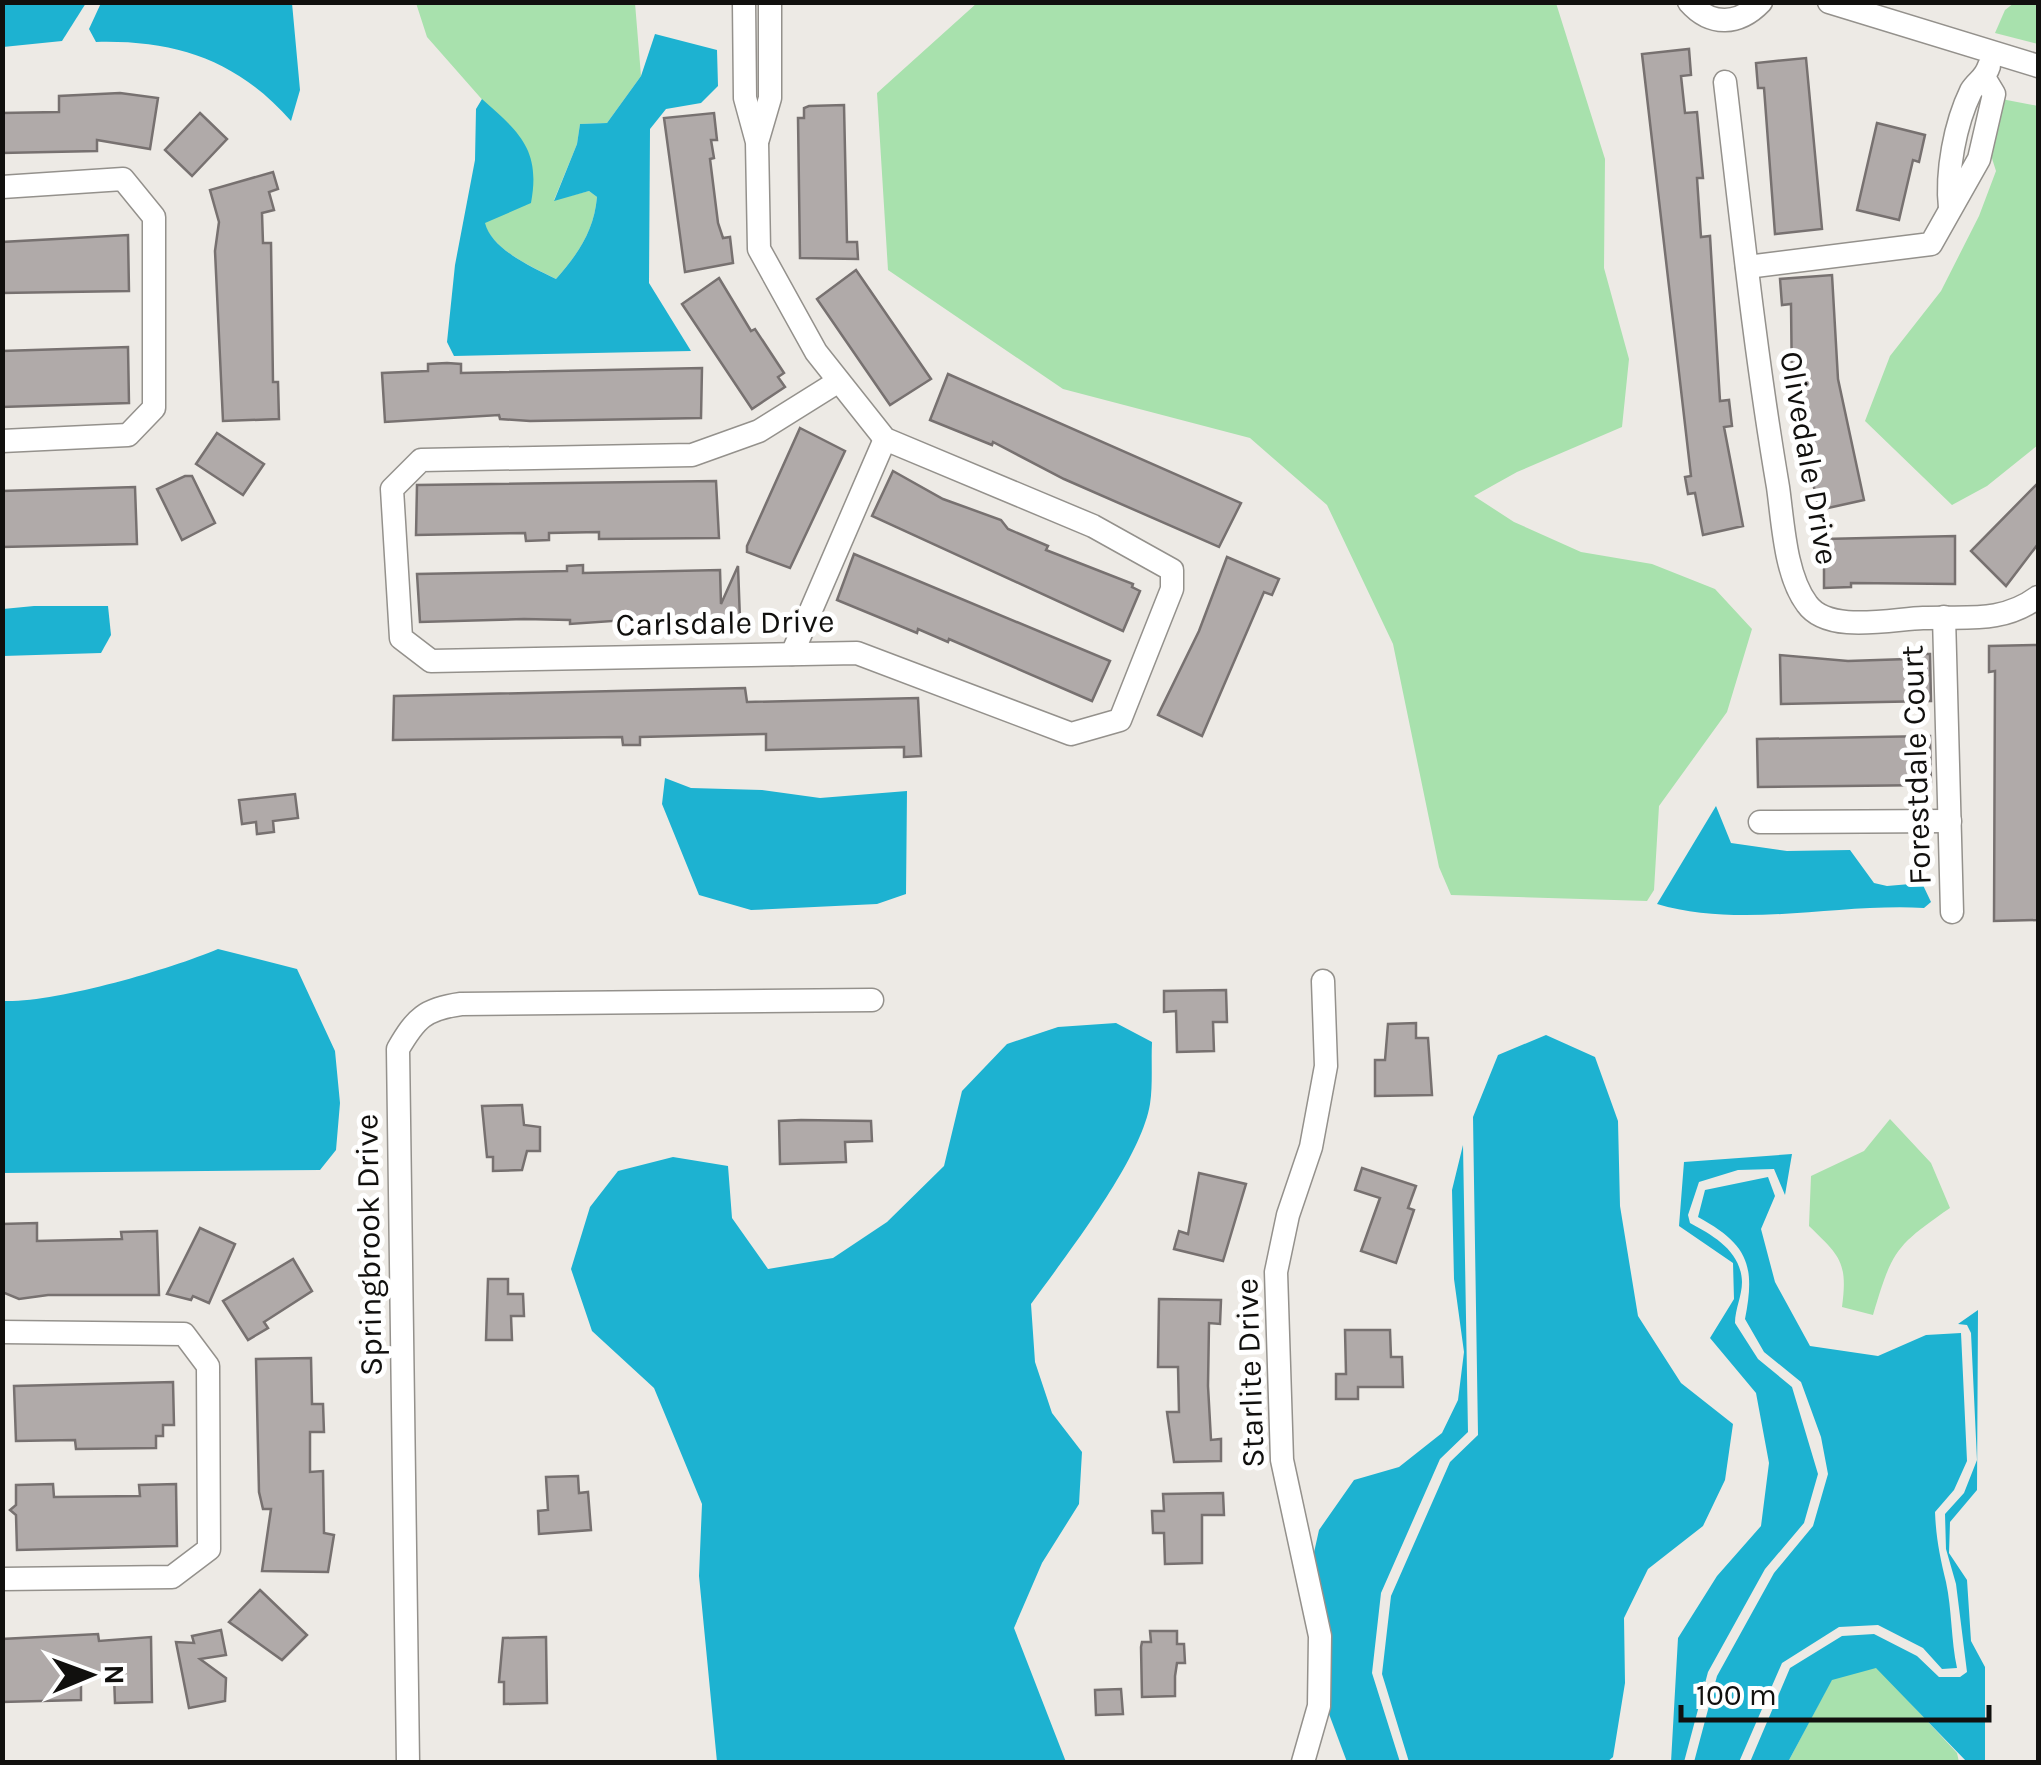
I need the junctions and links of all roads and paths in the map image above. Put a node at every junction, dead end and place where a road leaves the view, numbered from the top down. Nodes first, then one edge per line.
1 (746, 2) edge
2 (1689, 2) edge
3 (1761, 2) edge
4 (770, 3) edge
5 (1831, 3) edge
6 (1993, 53) junction
7 (2038, 66) edge
8 (744, 70) junction
9 (770, 70) junction
10 (1985, 79) junction
11 (1724, 82) dead end
12 (1961, 125) junction
13 (1985, 131) junction
14 (757, 142) junction
15 (2, 187) edge
16 (1950, 208) junction
17 (1747, 267) junction
18 (839, 381) junction
19 (885, 438) junction
20 (2, 442) edge
21 (2038, 597) edge
22 (1944, 617) junction
23 (792, 654) junction
24 (1950, 821) junction
25 (1760, 822) dead end
26 (1952, 912) dead end
27 (1323, 981) dead end
28 (872, 1000) dead end
29 (2, 1332) edge
30 (2, 1579) edge
31 (408, 1762) edge
32 (1302, 1762) edge

1 - 4 street
1 - 8 street, Carlsdale Drive
2 - 3 street
4 - 9 street, Carlsdale Drive
5 - 6 street
6 - 7 street
6 - 10 street
8 - 9 street
8 - 14 street, Carlsdale Drive
9 - 14 street, Carlsdale Drive
10 - 12 street
10 - 13 street
11 - 17 street, Olivedale Drive
12 - 13 street
12 - 16 street
13 - 16 street
14 - 18 street, Carlsdale Drive
15 - 20 street
16 - 17 street
17 - 22 street, Olivedale Drive
18 - 19 street, Carlsdale Drive
18 - 23 street, Carlsdale Drive
19 - 23 street
19 - 23 street, Carlsdale Drive
21 - 22 street, Olivedale Drive
22 - 24 street, Forestdale Court
24 - 25 street
24 - 26 street, Forestdale Court
27 - 32 street, Starlite Drive
28 - 31 street, Springbrook Drive
29 - 30 street

